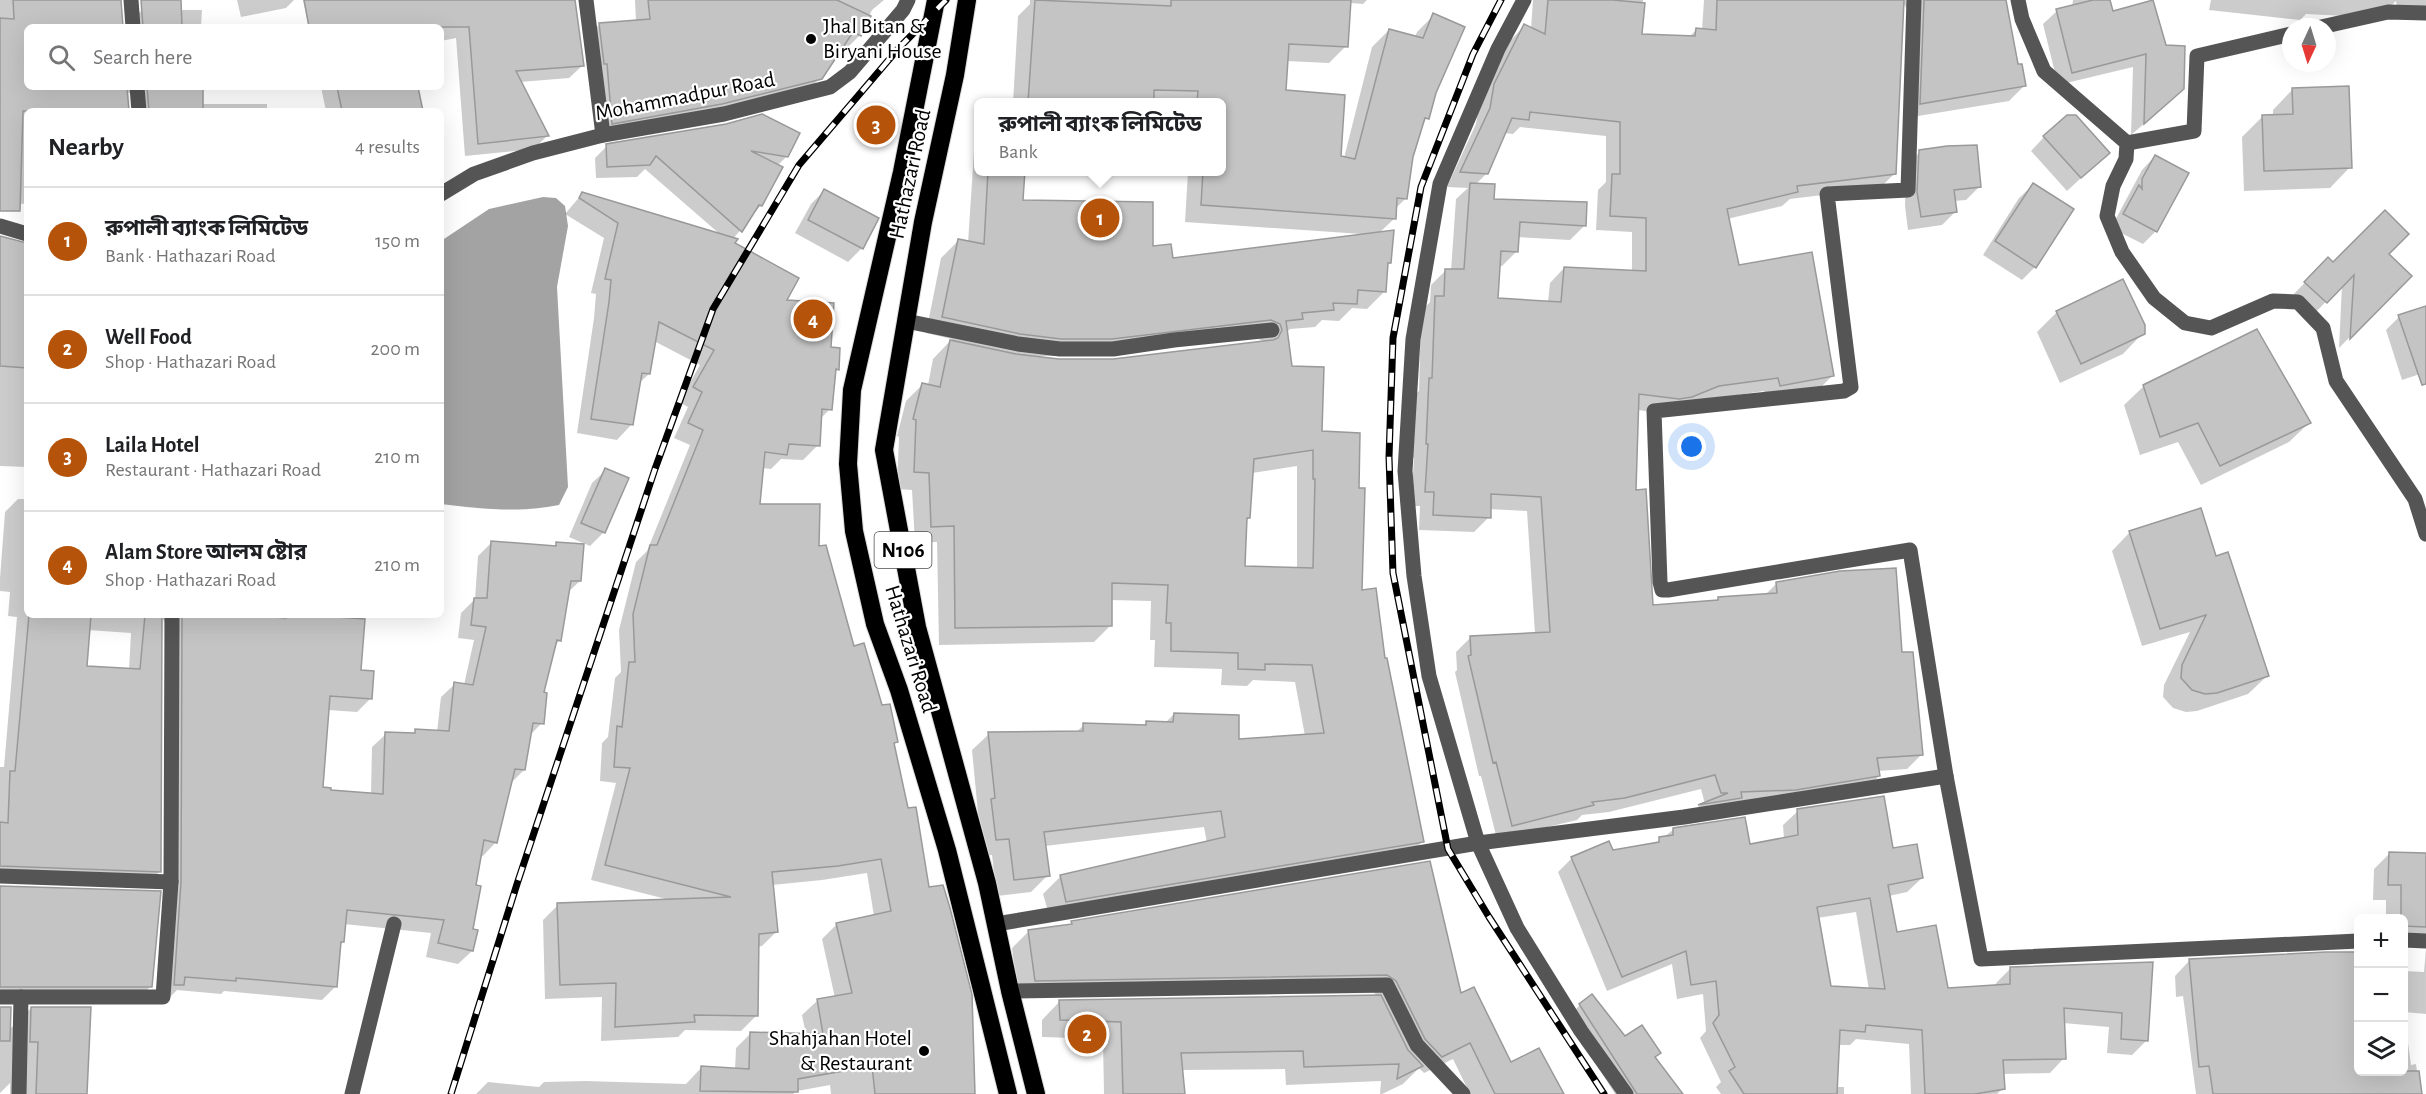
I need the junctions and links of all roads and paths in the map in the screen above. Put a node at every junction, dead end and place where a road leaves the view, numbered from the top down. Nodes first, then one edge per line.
1 (131, 0) edge
2 (586, 0) edge
3 (908, 0) edge
4 (936, 0) edge
5 (967, 0) edge
6 (1524, 0) edge
7 (1914, 0) edge
8 (2018, 0) edge
9 (2426, 13) edge
10 (133, 24) edge
11 (2336, 24) edge
12 (2282, 36) edge
13 (137, 90) edge
14 (139, 108) edge
15 (603, 135) junction
16 (2127, 143) junction
17 (444, 192) edge
18 (0, 226) edge
19 (24, 233) edge
20 (906, 321) junction
21 (1272, 330) dead end
22 (2426, 534) edge
23 (172, 618) edge
24 (1946, 776) junction
25 (1478, 843) junction
26 (0, 876) edge
27 (171, 882) junction
28 (394, 924) dead end
29 (996, 924) junction
30 (2354, 940) edge
31 (2408, 940) edge
32 (2426, 941) edge
33 (1010, 991) junction
34 (0, 997) edge
35 (21, 997) junction
36 (19, 1094) edge
37 (352, 1094) edge
38 (1008, 1094) edge
39 (1036, 1094) edge
40 (1463, 1094) edge
41 (1626, 1094) edge

1 - 10 street
2 - 15 street
3 - 15 street, Mohammadpur Road
4 - 38 highway, Hathazari Road / N106
5 - 20 highway, Hathazari Road / N106
6 - 25 street
7 - 24 street
8 - 16 street
9 - 11 street
12 - 16 street
13 - 14 street
15 - 17 street, Mohammadpur Road
16 - 22 street
18 - 19 street
20 - 21 street
20 - 29 highway, Hathazari Road / N106
23 - 27 street
24 - 25 street
24 - 30 street
25 - 29 street
25 - 41 street
26 - 27 street
27 - 35 street
28 - 37 street
29 - 33 highway, Hathazari Road / N106
31 - 32 street
33 - 39 highway, Hathazari Road / N106
33 - 40 street
34 - 35 street
35 - 36 street

